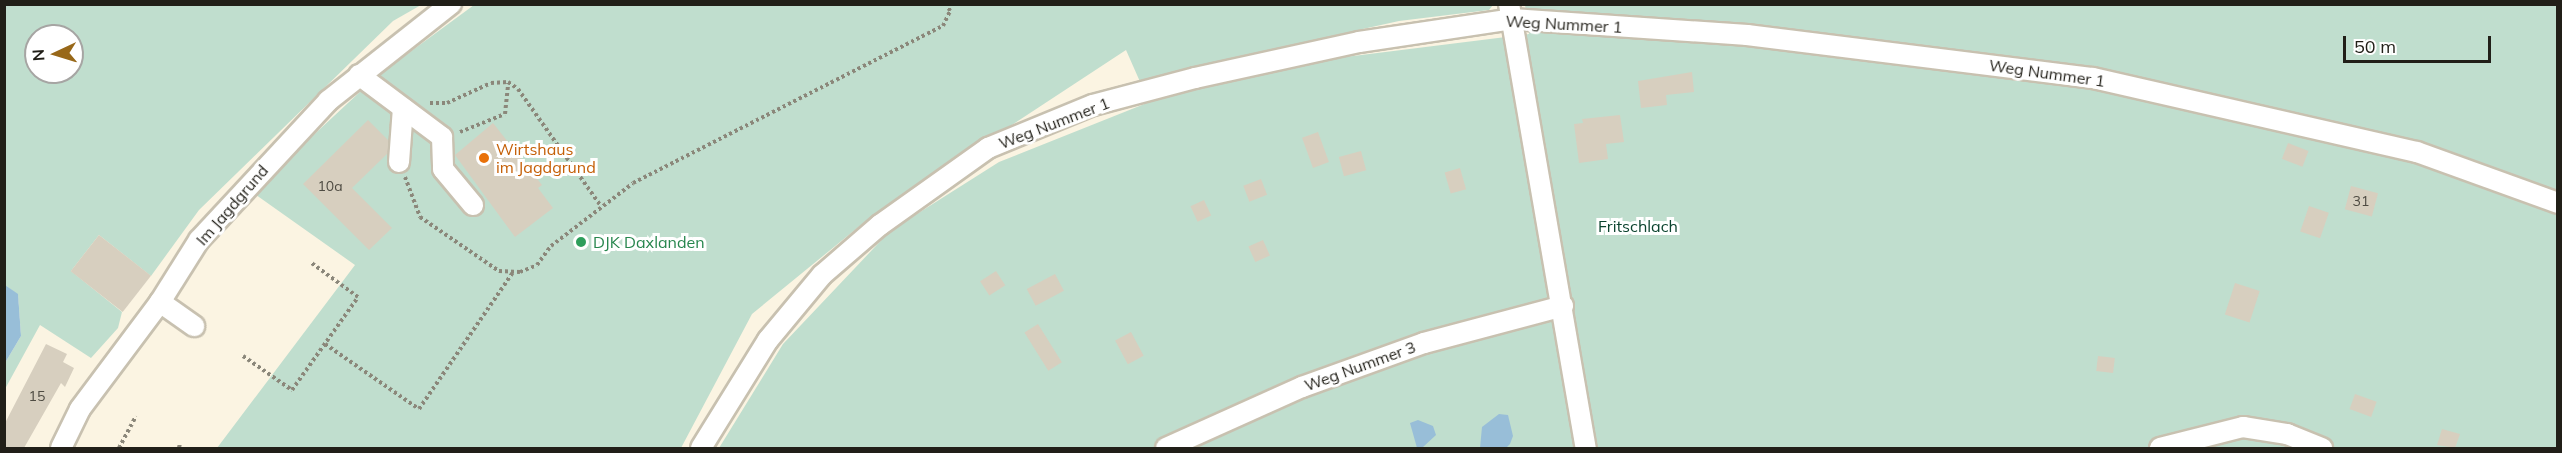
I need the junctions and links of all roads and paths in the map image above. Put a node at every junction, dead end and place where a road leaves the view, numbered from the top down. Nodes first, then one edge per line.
1 (451, 4) edge
2 (947, 4) edge
3 (1511, 12) edge
4 (359, 75) junction
5 (508, 82) junction
6 (403, 108) junction
7 (442, 137) junction
8 (399, 162) joint
9 (2558, 203) edge
10 (473, 205) dead end
11 (600, 205) junction
12 (310, 262) dead end
13 (513, 272) junction
14 (159, 302) junction
15 (1563, 306) junction
16 (194, 326) dead end
17 (325, 344) junction
18 (243, 356) dead end
19 (136, 416) dead end
20 (61, 448) edge
21 (119, 448) edge
22 (701, 448) edge
23 (1166, 448) edge
24 (1586, 448) edge
25 (2160, 448) edge
26 (2322, 448) edge

1 - 4 street, Im Jagdgrund
2 - 11 path
3 - 9 street, Weg Nummer 1
3 - 15 street
3 - 22 street, Weg Nummer 1
4 - 6 street
4 - 14 street, Im Jagdgrund
5 - 6 path
5 - 7 path
5 - 11 path
6 - 7 street
6 - 8 street
7 - 10 street
8 - 13 path
11 - 13 path
12 - 17 path
13 - 17 path
14 - 16 street
14 - 20 street, Im Jagdgrund
15 - 23 street, Weg Nummer 3
15 - 24 street
17 - 18 path
19 - 21 path
25 - 26 street

